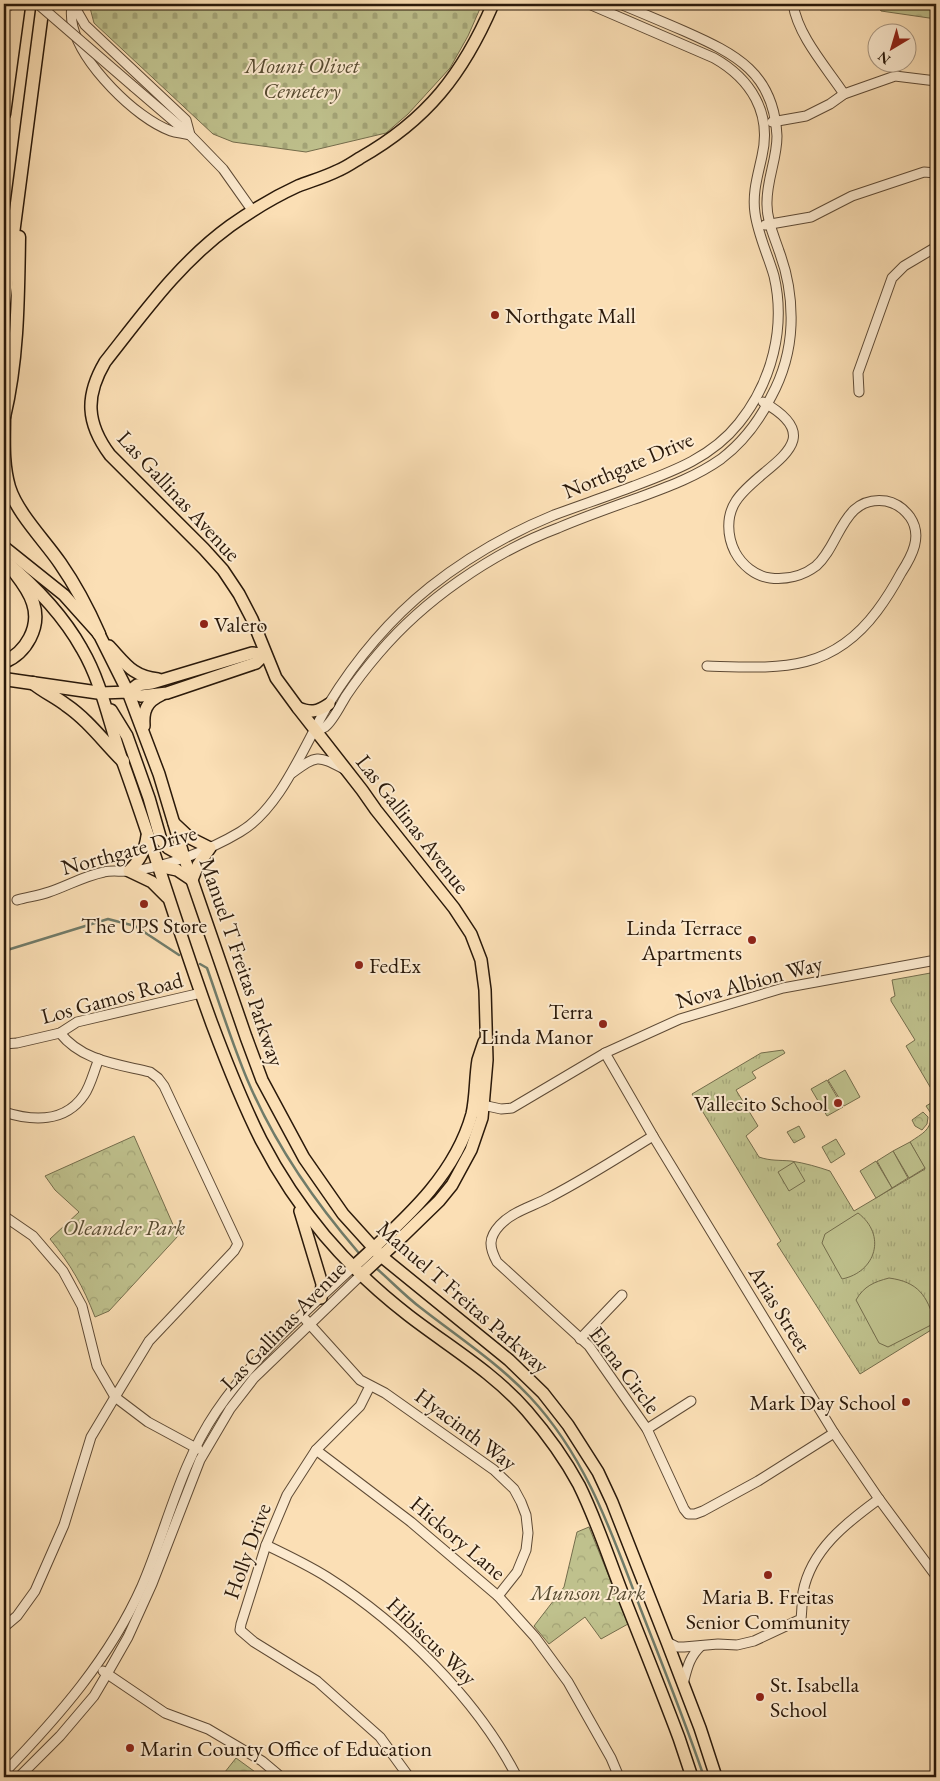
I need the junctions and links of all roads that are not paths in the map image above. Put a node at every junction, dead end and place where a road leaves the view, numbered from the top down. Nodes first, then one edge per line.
1 (12, 4) edge
2 (19, 4) edge
3 (38, 4) edge
4 (44, 4) edge
5 (73, 4) edge
6 (493, 4) edge
7 (500, 4) edge
8 (589, 4) edge
9 (620, 4) edge
10 (793, 4) edge
11 (4, 44) edge
12 (111, 50) junction
13 (86, 54) junction
14 (936, 81) edge
15 (844, 94) junction
16 (4, 114) edge
17 (776, 122) junction
18 (764, 123) junction
19 (190, 135) junction
20 (348, 166) junction
21 (936, 173) edge
22 (20, 180) junction
23 (252, 210) junction
24 (770, 224) junction
25 (758, 227) junction
26 (936, 247) edge
27 (4, 303) edge
28 (859, 392) dead end
29 (756, 398) junction
30 (767, 404) junction
31 (4, 416) edge
32 (4, 547) edge
33 (7, 563) edge
34 (409, 605) junction
35 (416, 615) junction
36 (99, 634) junction
37 (266, 654) junction
38 (4, 662) edge
39 (707, 666) dead end
40 (4, 679) edge
41 (162, 680) junction
42 (33, 684) junction
43 (128, 692) junction
44 (167, 692) junction
45 (102, 693) junction
46 (329, 704) junction
47 (298, 708) junction
48 (315, 731) junction
49 (144, 732) junction
50 (123, 761) junction
51 (346, 770) junction
52 (290, 774) junction
53 (174, 823) junction
54 (148, 834) junction
55 (210, 848) junction
56 (184, 857) junction
57 (158, 866) junction
58 (129, 871) junction
59 (192, 880) junction
60 (169, 899) junction
61 (17, 900) dead end
62 (936, 960) edge
63 (201, 993) junction
64 (60, 1033) junction
65 (4, 1044) edge
66 (605, 1053) junction
67 (99, 1059) junction
68 (478, 1104) junction
69 (4, 1112) edge
70 (653, 1136) junction
71 (441, 1178) junction
72 (452, 1185) junction
73 (297, 1202) junction
74 (4, 1216) edge
75 (367, 1261) junction
76 (622, 1295) dead end
77 (321, 1298) junction
78 (302, 1316) junction
79 (309, 1323) junction
80 (580, 1339) junction
81 (370, 1386) junction
82 (115, 1397) junction
83 (691, 1401) dead end
84 (4, 1416) edge
85 (647, 1429) junction
86 (834, 1432) junction
87 (4, 1436) edge
88 (195, 1448) junction
89 (316, 1450) junction
90 (204, 1453) junction
91 (879, 1499) junction
92 (266, 1545) junction
93 (936, 1576) edge
94 (498, 1596) junction
95 (4, 1627) edge
96 (667, 1642) junction
97 (702, 1646) junction
98 (96, 1667) junction
99 (107, 1674) junction
100 (683, 1684) junction
101 (4, 1774) edge
102 (18, 1777) edge
103 (281, 1777) edge
104 (409, 1777) edge
105 (518, 1777) edge
106 (619, 1777) edge
107 (692, 1777) edge
108 (716, 1777) edge

1 - 11 highway
2 - 16 highway
3 - 19 street, bridge
4 - 22 highway
5 - 12 street
5 - 13 street
6 - 20 main road
7 - 20 main road
8 - 18 street, Northgate Drive
9 - 17 street, Northgate Drive
10 - 15 street
12 - 13 street
12 - 19 street
13 - 19 street
14 - 15 street
15 - 17 street
17 - 18 street
17 - 24 street, Northgate Drive
18 - 25 street, Northgate Drive
19 - 23 street
20 - 23 main road, Las Gallinas Avenue
21 - 24 street
22 - 27 highway
22 - 31 highway
23 - 37 main road, Las Gallinas Avenue
24 - 25 street
24 - 30 street, Northgate Drive
25 - 29 street, Northgate Drive
26 - 28 street
29 - 30 street
29 - 34 street, Northgate Drive
30 - 35 street, Northgate Drive
30 - 39 street
31 - 36 highway
32 - 36 main road, Manuel T Freitas Parkway
33 - 38 highway
33 - 45 main road, Manuel T Freitas Parkway
34 - 35 street
34 - 46 street, Northgate Drive
35 - 48 street, Northgate Drive
36 - 41 main road
36 - 43 main road, Manuel T Freitas Parkway
37 - 41 main road
37 - 44 main road
37 - 47 main road, Las Gallinas Avenue
40 - 42 highway
41 - 43 main road
42 - 45 highway
42 - 50 highway
43 - 44 main road
43 - 45 main road
43 - 49 main road, Manuel T Freitas Parkway
44 - 49 main road
45 - 50 main road, Manuel T Freitas Parkway
45 - 56 main road
46 - 47 main road
46 - 48 street, Northgate Drive
47 - 48 main road, Las Gallinas Avenue
48 - 51 main road, Las Gallinas Avenue
48 - 52 street, Northgate Drive
49 - 53 main road, Manuel T Freitas Parkway
50 - 54 main road, Manuel T Freitas Parkway
51 - 52 street
51 - 68 main road, Las Gallinas Avenue
52 - 55 street, Northgate Drive
53 - 55 main road
53 - 56 main road, Manuel T Freitas Parkway
54 - 57 main road, Manuel T Freitas Parkway
54 - 58 main road
55 - 56 street, Northgate Drive
55 - 59 main road
56 - 57 street, Northgate Drive
56 - 59 main road, Manuel T Freitas Parkway
57 - 58 street, Northgate Drive
57 - 59 main road
57 - 60 main road, Manuel T Freitas Parkway
58 - 60 main road
58 - 61 street, Northgate Drive
59 - 75 main road, Manuel T Freitas Parkway
60 - 63 main road, Manuel T Freitas Parkway
62 - 66 street, Nova Albion Way
63 - 64 street, Los Gamos Road
63 - 73 main road, Manuel T Freitas Parkway
64 - 65 street, Los Gamos Road
64 - 67 street
66 - 68 street, Nova Albion Way
66 - 70 street, Arias Street
67 - 69 street
67 - 82 street
68 - 71 main road, Las Gallinas Avenue
68 - 72 main road, Las Gallinas Avenue
70 - 80 street, Elena Circle
70 - 86 street, Arias Street
71 - 72 main road
71 - 75 main road, Las Gallinas Avenue
72 - 75 main road, Las Gallinas Avenue
73 - 75 main road, Manuel T Freitas Parkway
73 - 77 main road
74 - 82 street
75 - 77 street, Las Gallinas Avenue
75 - 79 street, Las Gallinas Avenue
75 - 96 main road, Manuel T Freitas Parkway
75 - 107 main road, Manuel T Freitas Parkway
76 - 80 street
77 - 78 street, Las Gallinas Avenue
78 - 79 street
78 - 88 street, Las Gallinas Avenue
79 - 81 street
79 - 90 street, Las Gallinas Avenue
80 - 85 street, Elena Circle
81 - 89 street, Holly Drive
81 - 94 street, Hyacinth Way
82 - 88 street
82 - 95 street
83 - 85 street
84 - 87 street
85 - 86 street, Elena Circle
86 - 91 street, Arias Street
88 - 90 street
88 - 98 street, Las Gallinas Avenue
89 - 92 street, Holly Drive
89 - 94 street, Hickory Lane
90 - 99 street, Las Gallinas Avenue
91 - 93 street, Arias Street
91 - 97 street
92 - 104 street, Holly Drive
92 - 105 street, Hibiscus Way
94 - 106 street, Hickory Lane
96 - 97 street
96 - 100 main road, Manuel T Freitas Parkway
97 - 100 street
98 - 99 street
98 - 101 street, Las Gallinas Avenue
99 - 102 street, Las Gallinas Avenue
99 - 103 street
100 - 108 main road, Manuel T Freitas Parkway

